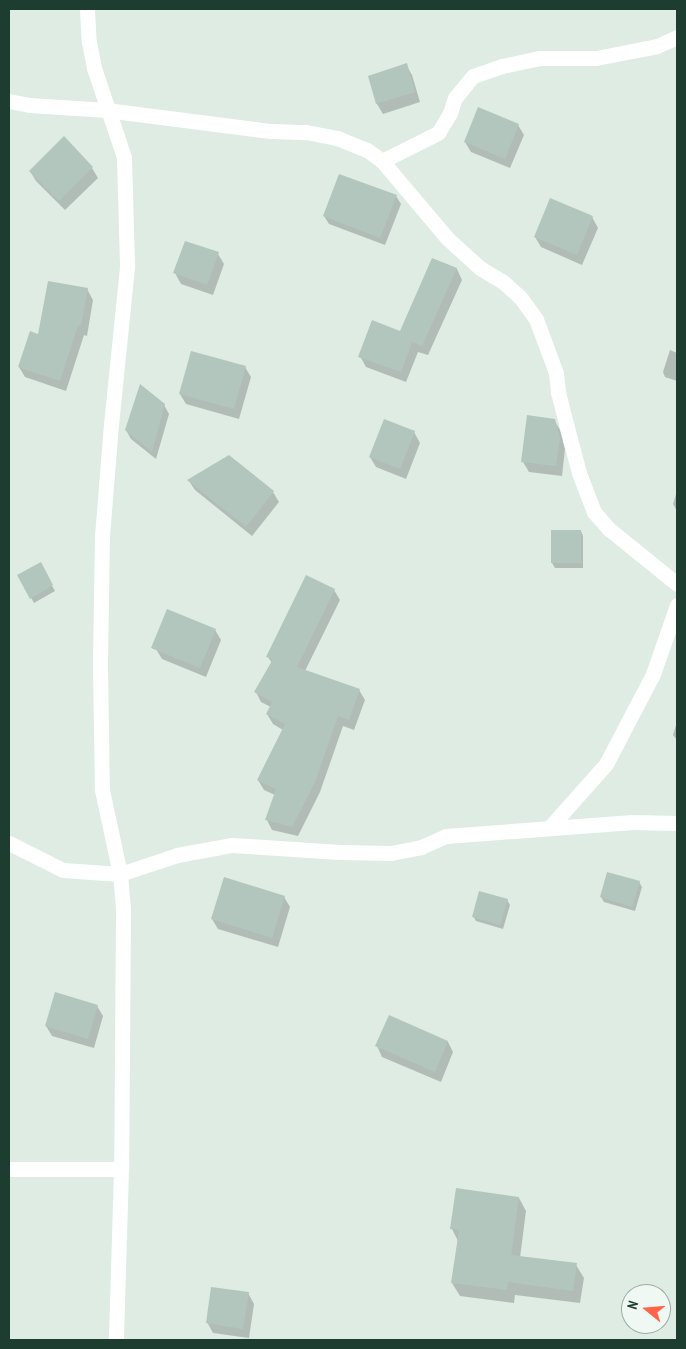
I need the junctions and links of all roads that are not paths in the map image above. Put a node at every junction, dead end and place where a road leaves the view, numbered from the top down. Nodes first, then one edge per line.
1 (87, 9) edge
2 (677, 37) edge
3 (9, 101) edge
4 (106, 110) junction
5 (382, 162) junction
6 (677, 584) edge
7 (677, 605) edge
8 (677, 823) edge
9 (550, 827) junction
10 (9, 843) edge
11 (120, 874) junction
12 (121, 1169) junction
13 (9, 1170) edge
14 (116, 1340) edge

1 - 4 street
2 - 5 street
3 - 4 street
4 - 5 street
4 - 11 street
5 - 6 street
7 - 9 street
8 - 9 street
9 - 11 street
10 - 11 street
11 - 12 street
12 - 13 street
12 - 14 street

